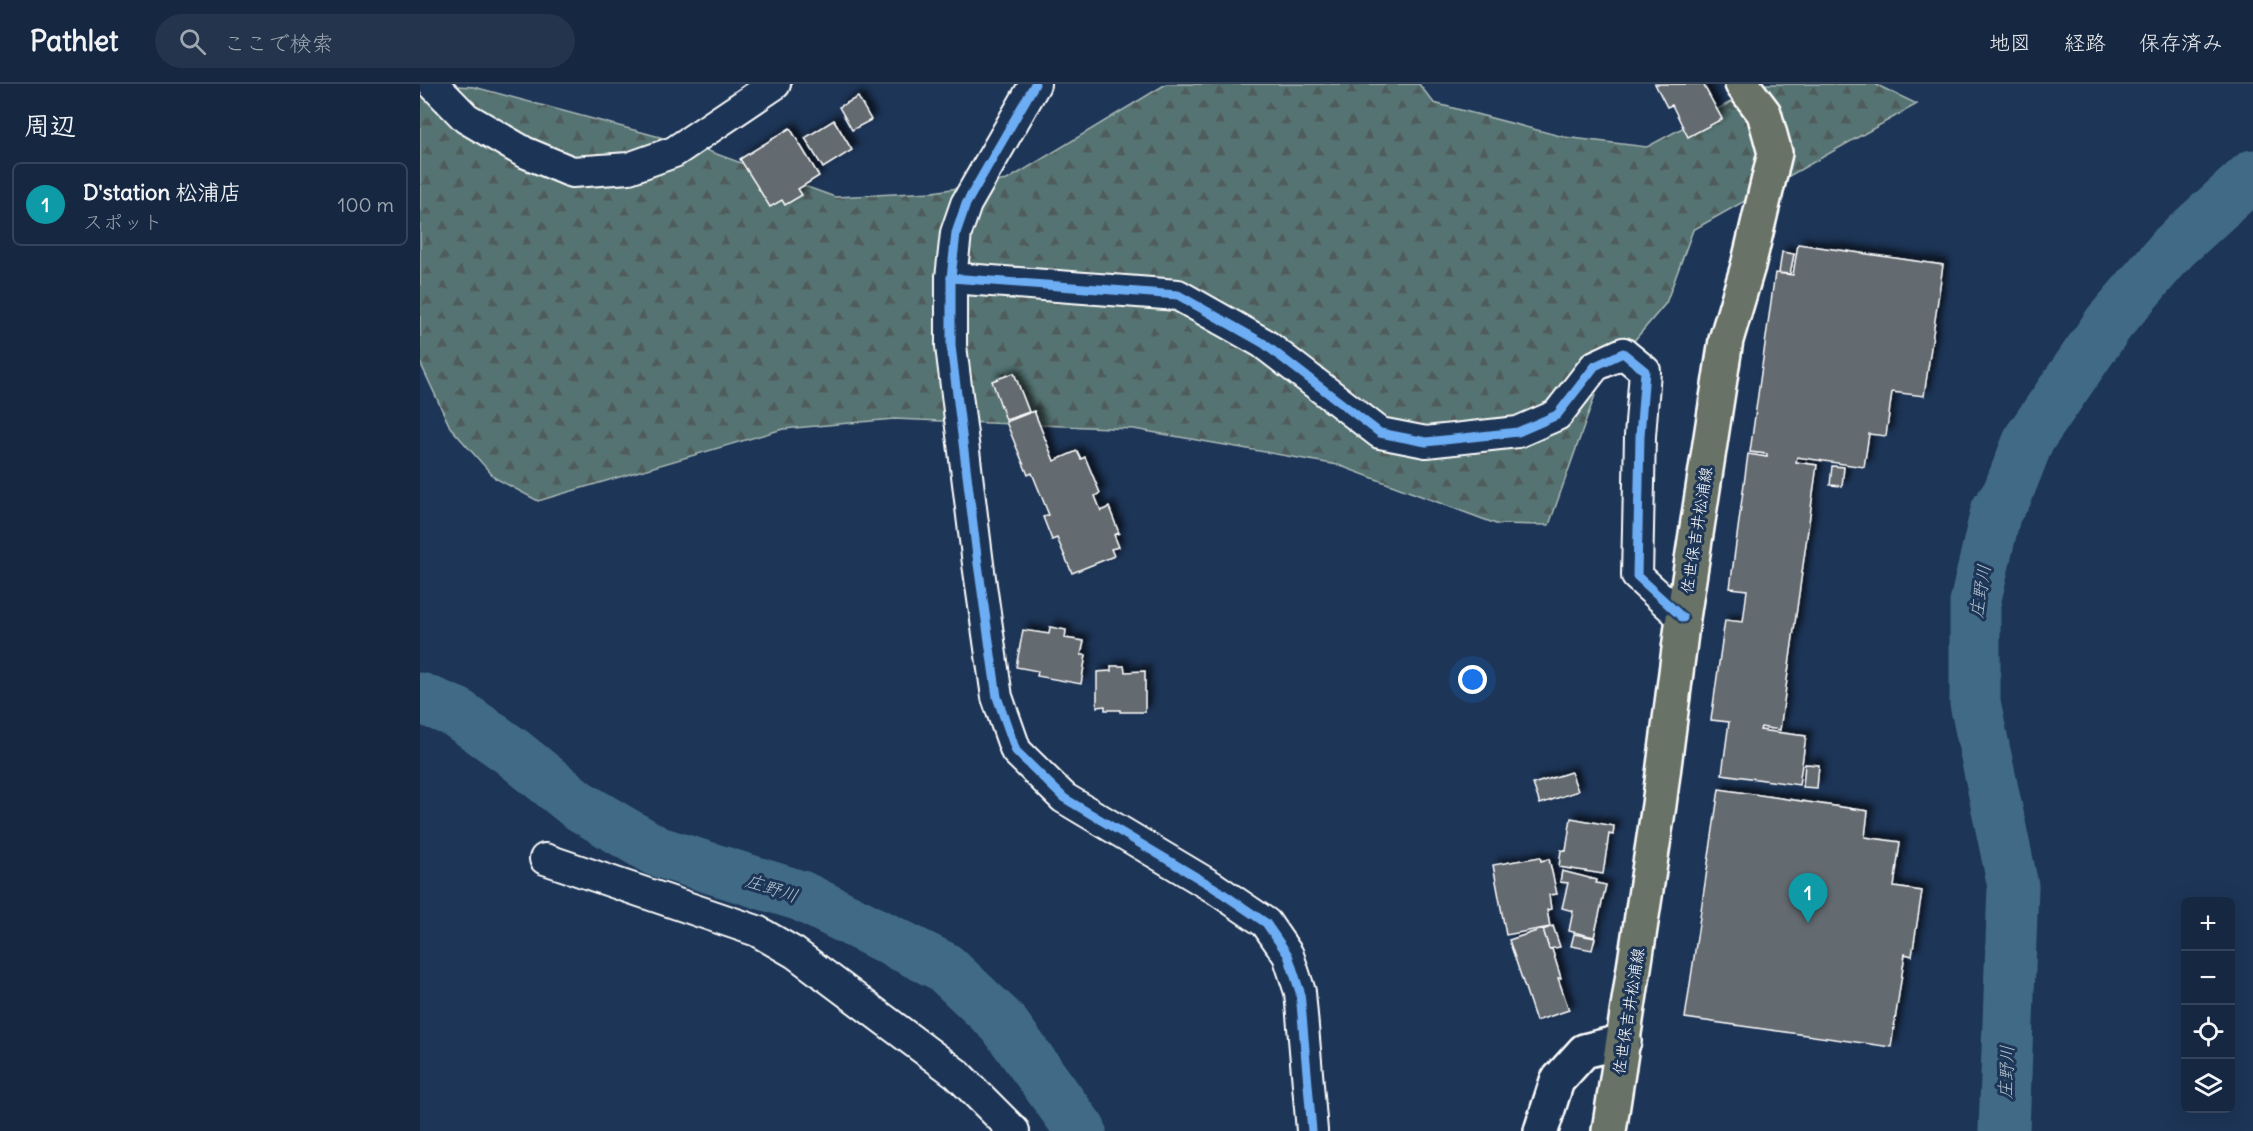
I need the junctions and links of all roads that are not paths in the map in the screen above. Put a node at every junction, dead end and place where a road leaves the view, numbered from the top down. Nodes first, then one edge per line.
1 (433, 84) edge
2 (775, 84) edge
3 (1035, 84) edge
4 (1742, 84) edge
5 (951, 278) junction
6 (1683, 618) junction
7 (545, 859) dead end
8 (1624, 1041) junction
9 (1014, 1131) edge
10 (1312, 1131) edge
11 (1541, 1131) edge
12 (1609, 1131) edge

1 - 2 street
3 - 5 street
4 - 6 main road, 佐世保吉井松浦線
5 - 6 street
5 - 10 street
6 - 8 main road, 佐世保吉井松浦線
7 - 9 street
8 - 11 street
8 - 12 main road, 佐世保吉井松浦線

